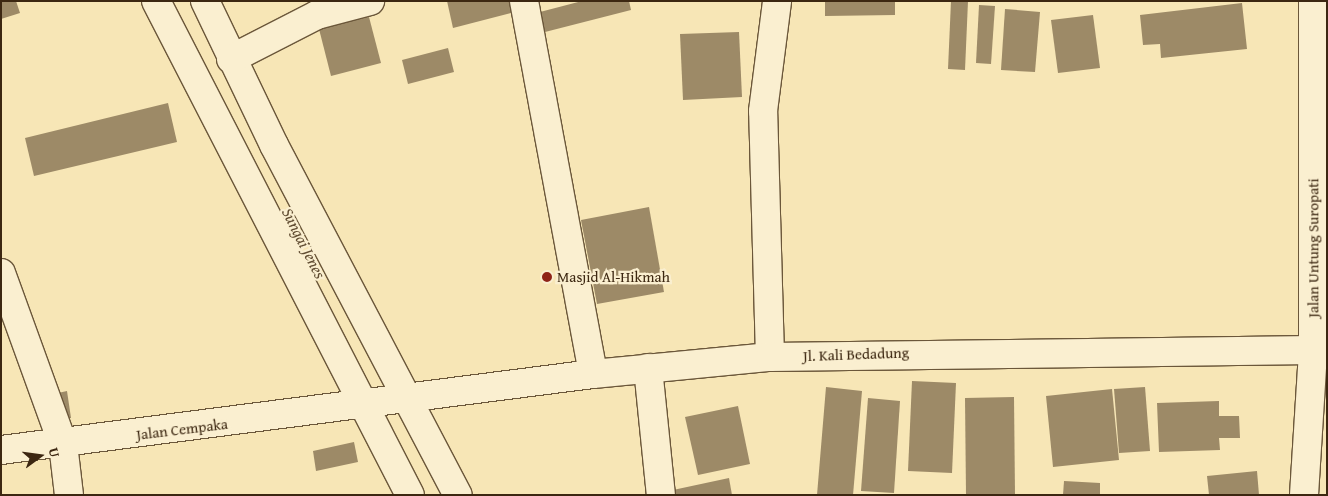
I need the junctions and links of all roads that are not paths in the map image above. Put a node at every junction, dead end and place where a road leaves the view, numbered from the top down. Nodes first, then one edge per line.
1 (156, 1) edge
2 (205, 1) edge
3 (370, 1) edge
4 (524, 1) edge
5 (778, 1) edge
6 (1313, 1) edge
7 (231, 59) junction
8 (1, 273) edge
9 (1313, 350) junction
10 (770, 356) junction
11 (648, 368) junction
12 (593, 374) junction
13 (404, 401) junction
14 (369, 406) junction
15 (63, 444) junction
16 (1, 450) edge
17 (69, 495) edge
18 (410, 495) edge
19 (458, 495) edge
20 (662, 495) edge
21 (1304, 495) edge

1 - 14 street
2 - 7 street
3 - 7 street
4 - 12 street
5 - 10 street
6 - 9 street, Jalan Untung Suropati
7 - 13 street
8 - 15 street
9 - 10 street, Jl. Kali Bedadung
9 - 21 street, Jalan Untung Suropati
10 - 11 street, Jl. Kali Bedadung
11 - 12 street, Jl. Kali Bedadung
11 - 20 street
12 - 13 street, Jl. Kali Bedadung
13 - 14 street, Jalan Cempaka
13 - 19 street
14 - 15 street, Jalan Cempaka
14 - 18 street
15 - 16 street, Jalan Cempaka
15 - 17 street

